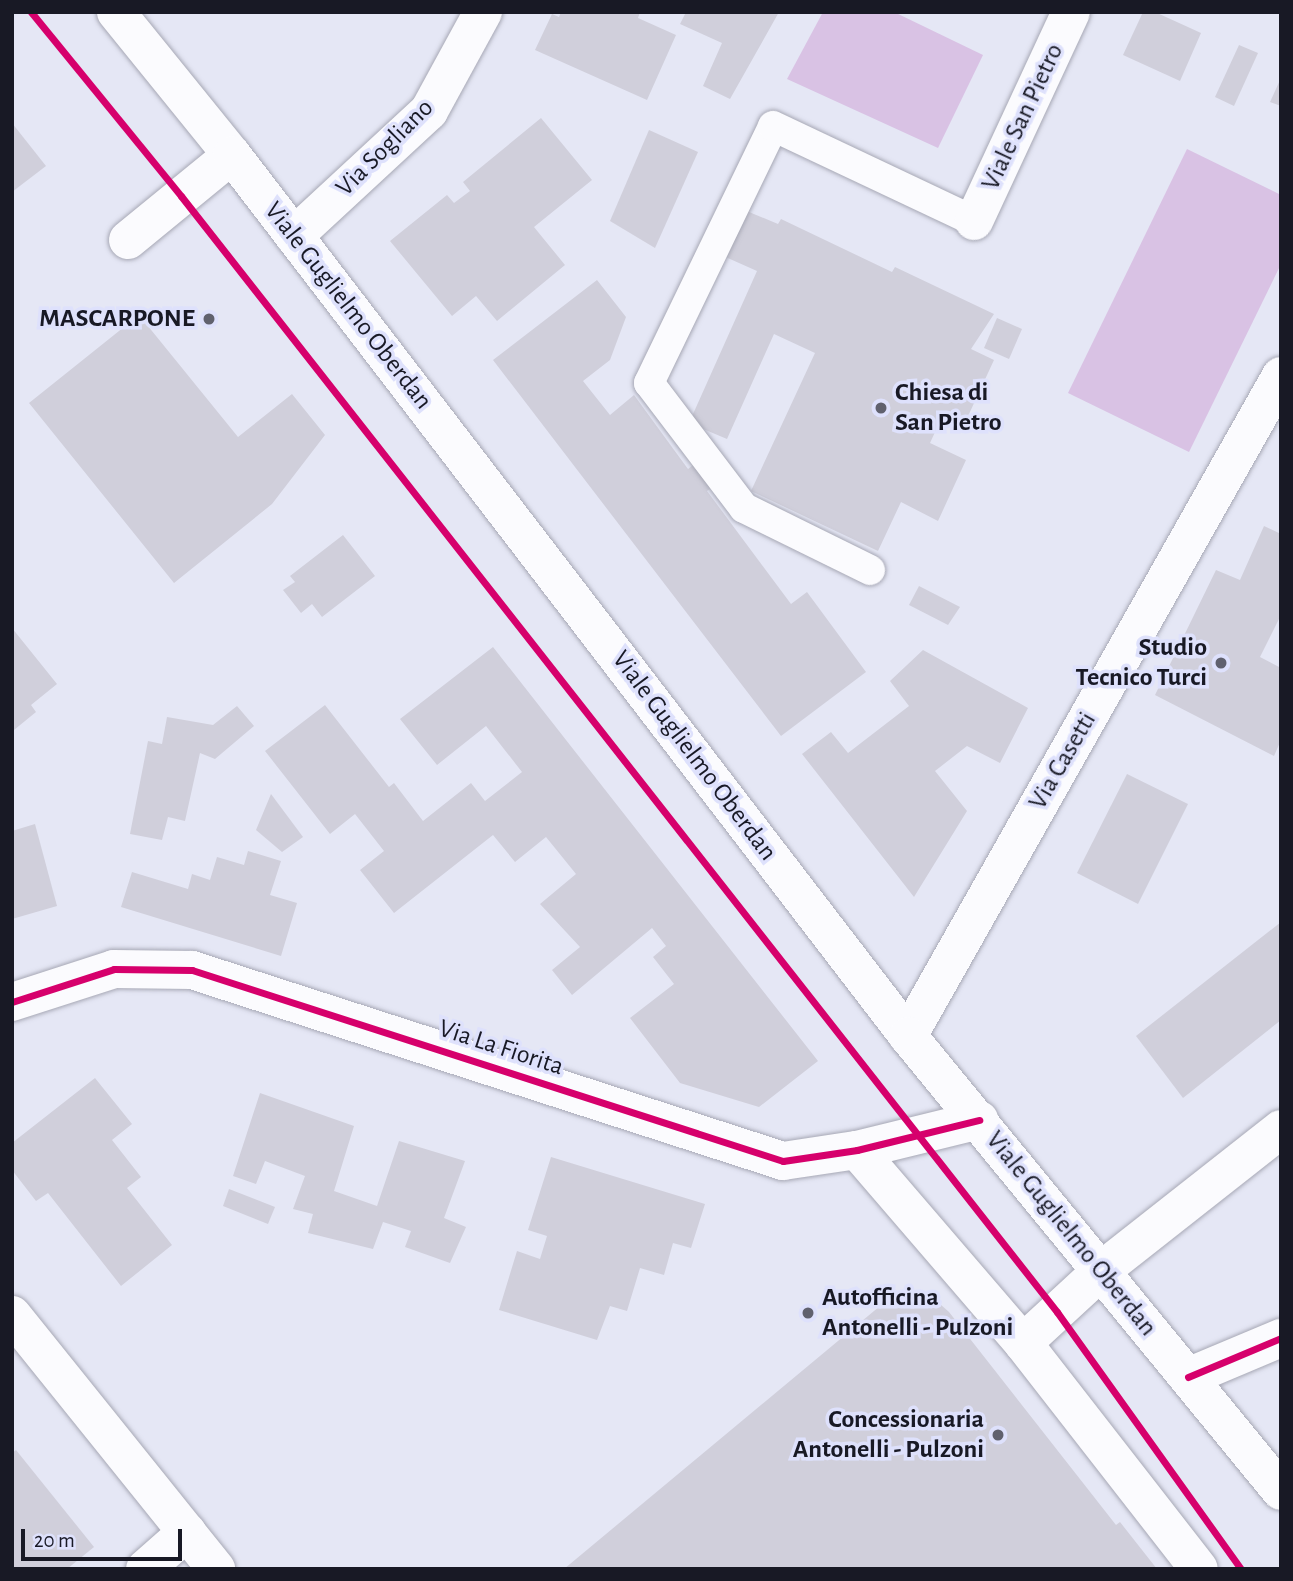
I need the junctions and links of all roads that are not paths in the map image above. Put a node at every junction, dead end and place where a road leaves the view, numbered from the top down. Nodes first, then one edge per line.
1 (116, 12) edge
2 (484, 12) edge
3 (1071, 12) edge
4 (232, 155) junction
5 (974, 221) joint
6 (294, 236) junction
7 (128, 240) dead end
8 (1281, 376) edge
9 (870, 570) dead end
10 (12, 1002) edge
11 (908, 1036) junction
12 (979, 1121) junction
13 (1281, 1129) edge
14 (857, 1150) junction
15 (1102, 1270) junction
16 (12, 1315) edge
17 (1281, 1338) edge
18 (1023, 1343) junction
19 (1188, 1377) junction
20 (1281, 1491) edge
21 (187, 1532) junction
22 (145, 1569) edge
23 (216, 1569) edge
24 (1199, 1569) edge

1 - 4 street, Viale Guglielmo Oberdan
2 - 6 street, Via Sogliano
3 - 5 street, Viale San Pietro
4 - 6 street, Viale Guglielmo Oberdan
4 - 7 street
5 - 9 lane
6 - 11 street, Viale Guglielmo Oberdan
8 - 11 street, Via Casetti
10 - 14 street, Via La Fiorita
11 - 12 street, Viale Guglielmo Oberdan
12 - 14 street, Via La Fiorita
12 - 15 street, Viale Guglielmo Oberdan
13 - 15 street
14 - 18 street
15 - 18 street
15 - 19 street, Viale Guglielmo Oberdan
16 - 21 street
17 - 19 street
18 - 24 street
19 - 20 street, Viale Guglielmo Oberdan
21 - 22 street
21 - 23 street

